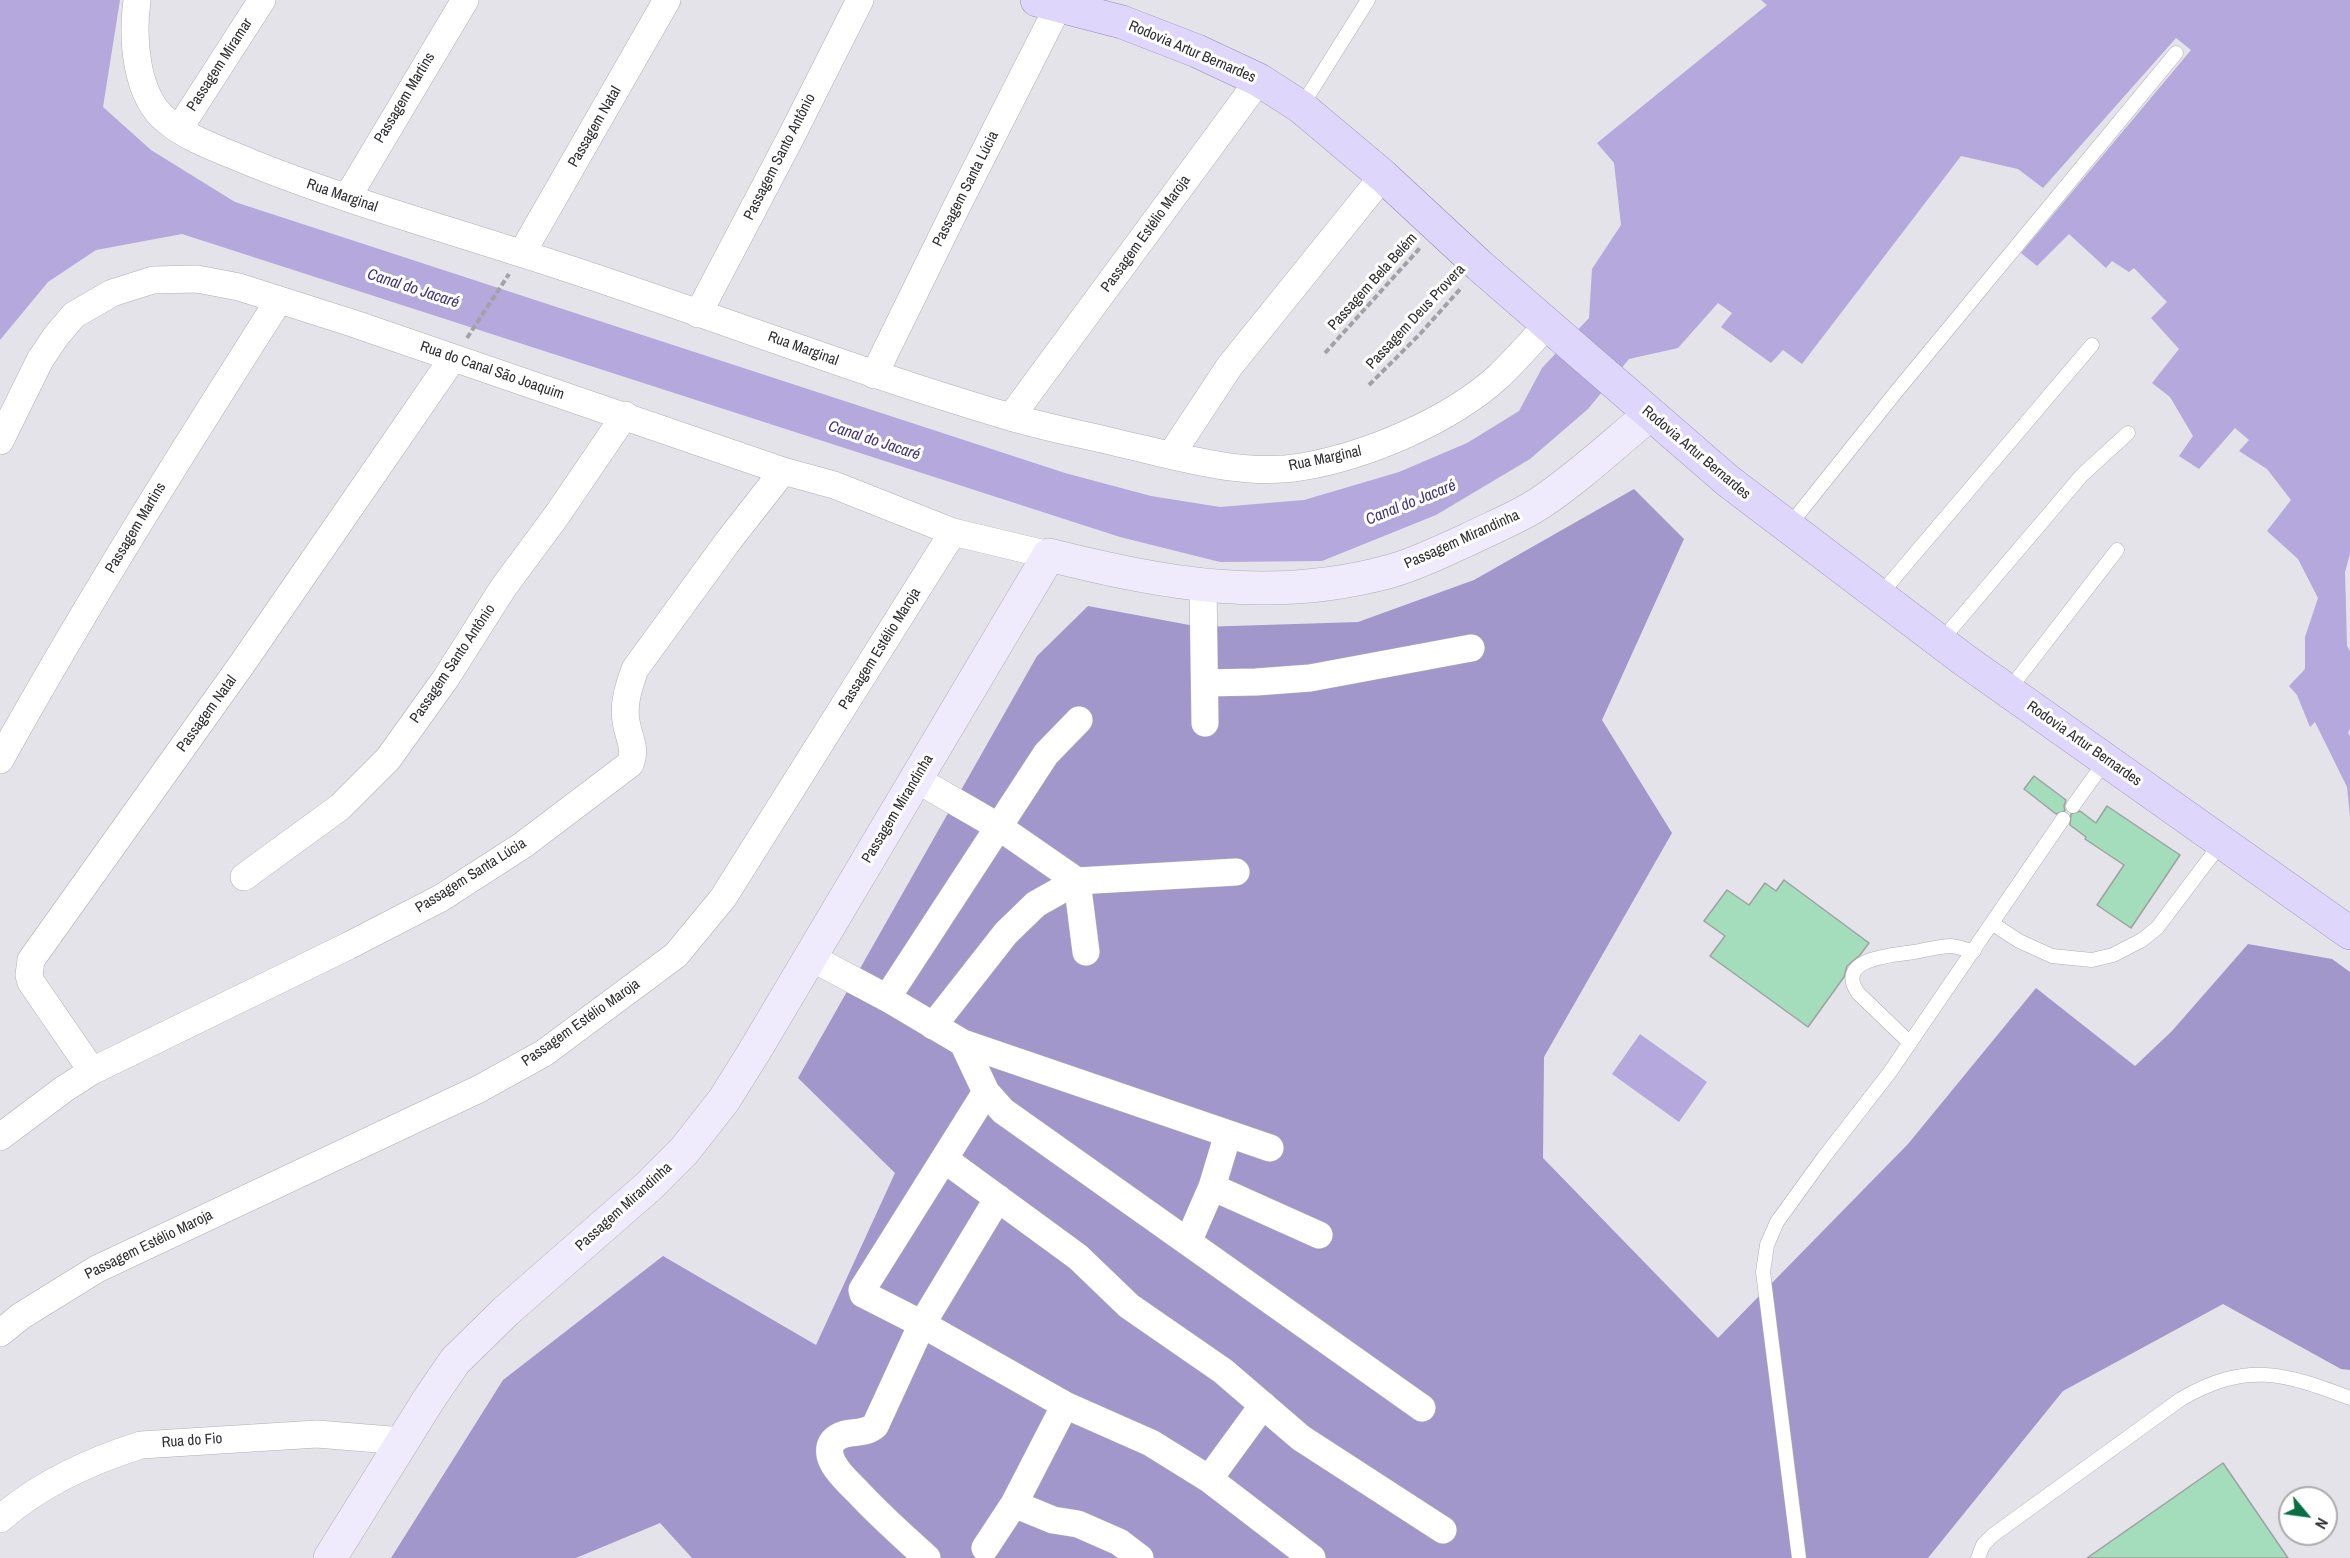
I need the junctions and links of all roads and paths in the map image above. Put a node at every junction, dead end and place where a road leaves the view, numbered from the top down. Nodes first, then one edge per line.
1 (137, 0) edge
2 (262, 0) edge
3 (465, 0) edge
4 (667, 0) edge
5 (860, 0) edge
6 (1368, 0) edge
7 (1048, 2) edge
8 (2176, 53) dead end
9 (1259, 80) junction
10 (1301, 107) junction
11 (179, 129) junction
12 (1383, 176) junction
13 (347, 198) junction
14 (1439, 228) junction
15 (518, 259) junction
16 (1480, 266) junction
17 (279, 300) junction
18 (698, 314) junction
19 (1553, 328) junction
20 (2092, 345) dead end
21 (459, 349) junction
22 (1325, 353) dead end
23 (874, 375) junction
24 (1369, 385) dead end
25 (1642, 407) junction
26 (625, 415) junction
27 (1011, 417) junction
28 (2128, 432) dead end
29 (0, 441) edge
30 (1171, 456) junction
31 (783, 471) junction
32 (1788, 528) junction
33 (953, 532) junction
34 (2117, 550) dead end
35 (1049, 555) junction
36 (1203, 585) junction
37 (1879, 596) junction
38 (1940, 642) junction
39 (1471, 648) dead end
40 (1205, 682) junction
41 (2008, 691) junction
42 (1079, 720) dead end
43 (1205, 723) dead end
44 (0, 760) edge
45 (2106, 760) junction
46 (916, 779) junction
47 (2073, 806) dead end
48 (2063, 819) dead end
49 (999, 827) junction
50 (2222, 842) junction
51 (1236, 872) dead end
52 (244, 877) dead end
53 (1077, 881) junction
54 (1993, 924) junction
55 (2350, 933) edge
56 (1974, 951) junction
57 (1086, 952) dead end
58 (810, 957) junction
59 (886, 998) junction
60 (933, 1026) junction
61 (963, 1043) junction
62 (1910, 1043) junction
63 (92, 1071) junction
64 (986, 1092) junction
65 (1228, 1134) junction
66 (0, 1137) edge
67 (1270, 1148) dead end
68 (944, 1159) junction
69 (1212, 1187) junction
70 (998, 1198) junction
71 (1319, 1235) dead end
72 (1188, 1242) junction
73 (922, 1324) junction
74 (0, 1333) edge
75 (2350, 1398) edge
76 (1065, 1405) junction
77 (1263, 1405) junction
78 (1422, 1408) dead end
79 (402, 1441) junction
80 (1209, 1479) junction
81 (1014, 1504) junction
82 (0, 1519) edge
83 (1443, 1530) dead end
84 (985, 1548) dead end
85 (330, 1558) edge
86 (927, 1558) edge
87 (1140, 1558) edge
88 (1312, 1558) edge
89 (1799, 1558) edge
90 (1978, 1558) edge

1 - 11 street, Rua Marginal
2 - 11 street, Passagem Miramar
3 - 13 street, Passagem Martins
4 - 15 street, Passagem Natal
5 - 18 street, Passagem Santo Antônio
6 - 10 lane
7 - 9 main road, Rodovia Artur Bernardes
7 - 23 street, Passagem Santa Lúcia
8 - 32 lane
9 - 10 main road, Rodovia Artur Bernardes
9 - 27 street, Passagem Estélio Maroja
10 - 12 main road, Rodovia Artur Bernardes
11 - 13 street, Rua Marginal
12 - 14 main road, Rodovia Artur Bernardes
12 - 30 street
13 - 15 street, Rua Marginal
14 - 16 main road, Rodovia Artur Bernardes
14 - 22 path, Passagem Bela Belém
15 - 18 street, Rua Marginal
15 - 21 path
16 - 19 main road, Rodovia Artur Bernardes
16 - 24 path, Passagem Deus Provera
17 - 21 street, Rua do Canal São Joaquim
17 - 29 street, Rua do Canal São Joaquim
17 - 44 street, Passagem Martins
18 - 23 street, Rua Marginal
19 - 25 main road, Rodovia Artur Bernardes
19 - 30 street, Rua Marginal
20 - 37 lane
21 - 26 street, Rua do Canal São Joaquim
21 - 63 street, Passagem Natal
23 - 27 street, Rua Marginal
25 - 32 main road, Rodovia Artur Bernardes
25 - 36 street, Passagem Mirandinha
26 - 31 street, Rua do Canal São Joaquim
26 - 52 street, Passagem Santo Antônio
27 - 30 street, Rua Marginal
28 - 38 lane
31 - 33 street, Rua do Canal São Joaquim
31 - 63 street, Passagem Santa Lúcia
32 - 37 main road, Rodovia Artur Bernardes
33 - 35 street, Rua do Canal São Joaquim
33 - 74 street, Passagem Estélio Maroja
34 - 41 lane
35 - 36 street, Passagem Mirandinha
35 - 46 street, Passagem Mirandinha
36 - 40 street
37 - 38 main road, Rodovia Artur Bernardes
38 - 41 main road, Rodovia Artur Bernardes
39 - 40 street
40 - 43 street
41 - 45 main road, Rodovia Artur Bernardes
42 - 49 street
45 - 47 lane
45 - 50 main road, Rodovia Artur Bernardes
46 - 49 street
46 - 58 street, Passagem Mirandinha
48 - 54 lane
49 - 53 street
49 - 59 street
50 - 54 lane
50 - 55 main road, Rodovia Artur Bernardes
51 - 53 street
53 - 57 street
53 - 60 street
54 - 56 lane
56 - 62 lane
56 - 62 lane
58 - 59 street
58 - 79 street, Passagem Mirandinha
59 - 60 street
60 - 61 street
61 - 64 street
61 - 65 street
62 - 89 lane
63 - 66 street, Passagem Santa Lúcia
64 - 68 street
64 - 72 street
65 - 67 street
65 - 69 street
68 - 70 street
68 - 73 street
69 - 71 street
69 - 72 street
70 - 73 street
70 - 77 street
72 - 78 street
73 - 76 street
73 - 86 street
75 - 90 lane
76 - 80 street
76 - 81 street
77 - 80 street
77 - 83 street
79 - 82 street, Rua do Fio
79 - 85 street, Passagem Mirandinha
80 - 88 street
81 - 84 street
81 - 87 street

